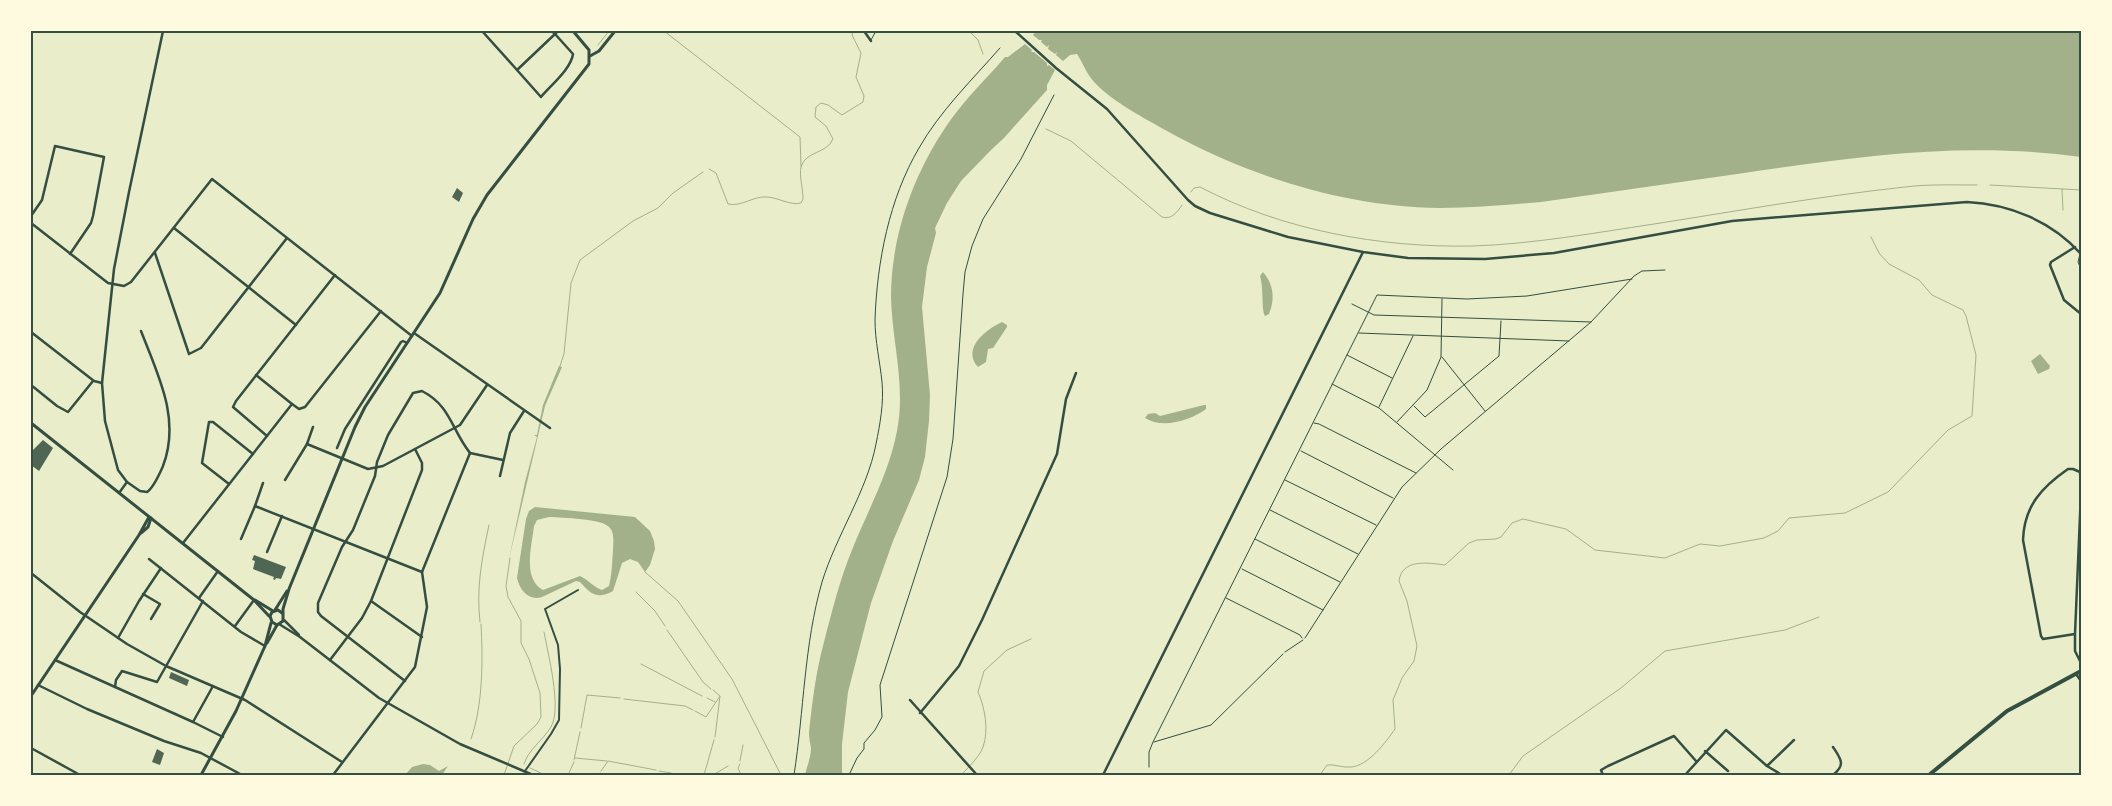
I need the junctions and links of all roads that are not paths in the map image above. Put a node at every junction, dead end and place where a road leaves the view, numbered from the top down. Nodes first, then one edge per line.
1 (163, 31) edge
2 (482, 31) edge
3 (552, 31) edge
4 (558, 31) edge
5 (573, 31) edge
6 (615, 31) edge
7 (864, 31) edge
8 (876, 31) edge
9 (1015, 31) edge
10 (555, 34) junction
11 (871, 41) joint
12 (590, 56) junction
13 (516, 70) junction
14 (31, 216) edge
15 (31, 223) edge
16 (174, 228) junction
17 (288, 238) junction
18 (2075, 247) junction
19 (1363, 252) junction
20 (154, 253) junction
21 (2080, 253) edge
22 (70, 254) junction
23 (2081, 269) edge
24 (336, 275) junction
25 (112, 285) junction
26 (248, 288) junction
27 (381, 311) junction
28 (2081, 314) edge
29 (296, 325) junction
30 (141, 331) dead end
31 (31, 332) edge
32 (413, 335) junction
33 (407, 344) junction
34 (1076, 373) dead end
35 (256, 375) junction
36 (94, 381) junction
37 (102, 383) junction
38 (31, 385) edge
39 (487, 385) junction
40 (292, 404) junction
41 (524, 412) junction
42 (31, 423) edge
43 (314, 427) dead end
44 (550, 428) dead end
45 (345, 429) junction
46 (455, 429) junction
47 (352, 433) junction
48 (267, 436) junction
49 (307, 444) junction
50 (337, 448) dead end
51 (415, 450) junction
52 (470, 452) junction
53 (253, 454) junction
54 (342, 458) junction
55 (503, 460) junction
56 (376, 468) junction
57 (500, 476) dead end
58 (285, 480) dead end
59 (127, 482) junction
60 (264, 483) dead end
61 (229, 484) junction
62 (119, 493) junction
63 (255, 506) junction
64 (282, 516) junction
65 (150, 518) junction
66 (148, 527) junction
67 (162, 527) junction
68 (313, 529) junction
69 (139, 535) junction
70 (241, 538) dead end
71 (345, 542) junction
72 (183, 543) junction
73 (266, 552) dead end
74 (387, 558) junction
75 (149, 559) dead end
76 (161, 568) junction
77 (218, 571) junction
78 (422, 572) junction
79 (31, 573) edge
80 (289, 589) junction
81 (578, 590) dead end
82 (143, 594) junction
83 (199, 598) junction
84 (254, 600) junction
85 (203, 601) junction
86 (371, 601) junction
87 (275, 611) junction
88 (282, 613) junction
89 (85, 616) junction
90 (270, 616) junction
91 (151, 619) dead end
92 (284, 619) junction
93 (272, 622) junction
94 (278, 624) junction
95 (235, 626) junction
96 (2075, 634) junction
97 (300, 636) junction
98 (348, 637) junction
99 (422, 637) junction
100 (118, 638) junction
101 (1303, 640) road end
102 (265, 646) junction
103 (1285, 652) road end
104 (55, 660) junction
105 (330, 660) junction
106 (2081, 663) edge
107 (166, 666) junction
108 (2078, 672) edge
109 (405, 681) junction
110 (2081, 681) edge
111 (38, 685) junction
112 (214, 685) junction
113 (115, 687) junction
114 (31, 696) edge
115 (242, 698) junction
116 (910, 700) dead end
117 (388, 703) junction
118 (920, 713) junction
119 (193, 722) junction
120 (223, 737) junction
121 (1794, 740) dead end
122 (1833, 747) dead end
123 (31, 748) edge
124 (1705, 751) junction
125 (211, 758) junction
126 (1696, 761) junction
127 (342, 762) junction
128 (1767, 766) junction
129 (525, 771) junction
130 (1728, 771) dead end
131 (80, 775) edge
132 (201, 775) edge
133 (242, 775) edge
134 (333, 775) edge
135 (534, 775) edge
136 (977, 775) edge
137 (1103, 775) edge
138 (1603, 775) edge
139 (1685, 775) edge
140 (1782, 775) edge
141 (1833, 775) edge
142 (1929, 775) edge

1 - 25 street
2 - 13 street
3 - 10 street
4 - 10 street
5 - 12 street
6 - 12 street
7 - 11 street
8 - 11 lane
9 - 19 street
10 - 13 street
10 - 13 street
12 - 32 street
14 - 22 street
15 - 22 street
16 - 17 street
16 - 20 street
16 - 26 street
17 - 24 street
17 - 26 street
18 - 19 street
18 - 21 street
18 - 28 street
19 - 137 street
20 - 25 street
20 - 26 street
21 - 23 lane
22 - 25 street
24 - 27 street
24 - 29 street
25 - 37 street
26 - 29 street
27 - 32 street
27 - 40 street
29 - 35 street
30 - 59 street
31 - 36 street
32 - 33 street
32 - 39 street
33 - 45 street
33 - 47 street
34 - 118 street
35 - 40 street
35 - 48 street
36 - 37 street
36 - 38 street
37 - 59 street
39 - 41 street
39 - 46 street
40 - 48 street
41 - 44 street
41 - 55 street
42 - 62 street
43 - 49 street
45 - 47 street
45 - 50 street
46 - 51 street
46 - 52 street
46 - 56 street
47 - 54 street
48 - 53 street
49 - 54 street
49 - 58 street
51 - 56 street
51 - 74 street
52 - 55 street
52 - 78 street
53 - 61 street
53 - 61 street
54 - 56 street
54 - 68 street
55 - 57 street
56 - 71 street
59 - 62 street
60 - 63 street
61 - 72 street
62 - 65 street
63 - 64 street
63 - 70 street
64 - 68 street
64 - 73 street
65 - 66 street
65 - 67 street
65 - 69 street
66 - 67 street
66 - 69 street
67 - 72 street
68 - 71 street
68 - 80 street
69 - 89 street
71 - 74 street
71 - 98 street
72 - 77 street
74 - 78 street
74 - 86 street
75 - 76 street
76 - 82 street
76 - 83 street
77 - 83 street
77 - 84 street
78 - 99 street
79 - 89 street
80 - 87 street
80 - 88 street
81 - 129 street
82 - 91 street
82 - 100 street
83 - 85 street
84 - 87 street
84 - 90 street
84 - 95 street
85 - 95 street
85 - 107 street
86 - 98 street
86 - 99 street
87 - 88 street
87 - 90 street
88 - 92 street
89 - 100 street
89 - 104 street
90 - 93 street
92 - 94 street
92 - 97 street
93 - 94 street
93 - 102 street
94 - 97 street
94 - 102 street
95 - 102 street
96 - 96 street
96 - 106 street
97 - 105 street
98 - 105 street
98 - 109 street
99 - 109 street
100 - 107 street
101 - 103 lane
102 - 115 street
104 - 111 street
104 - 113 street
105 - 117 street
107 - 112 street
107 - 113 street
108 - 110 street
108 - 142 main road
109 - 117 street
111 - 114 street
111 - 125 street
112 - 115 street
112 - 119 street
113 - 119 street
115 - 120 street
115 - 127 street
116 - 118 street
117 - 127 street
117 - 129 street
118 - 136 street
119 - 120 street
120 - 125 street
121 - 128 street
122 - 141 street
123 - 131 street
124 - 126 street
124 - 128 street
124 - 130 street
125 - 132 street
125 - 133 street
126 - 138 street
126 - 139 street
127 - 134 street
128 - 140 street
129 - 135 street

